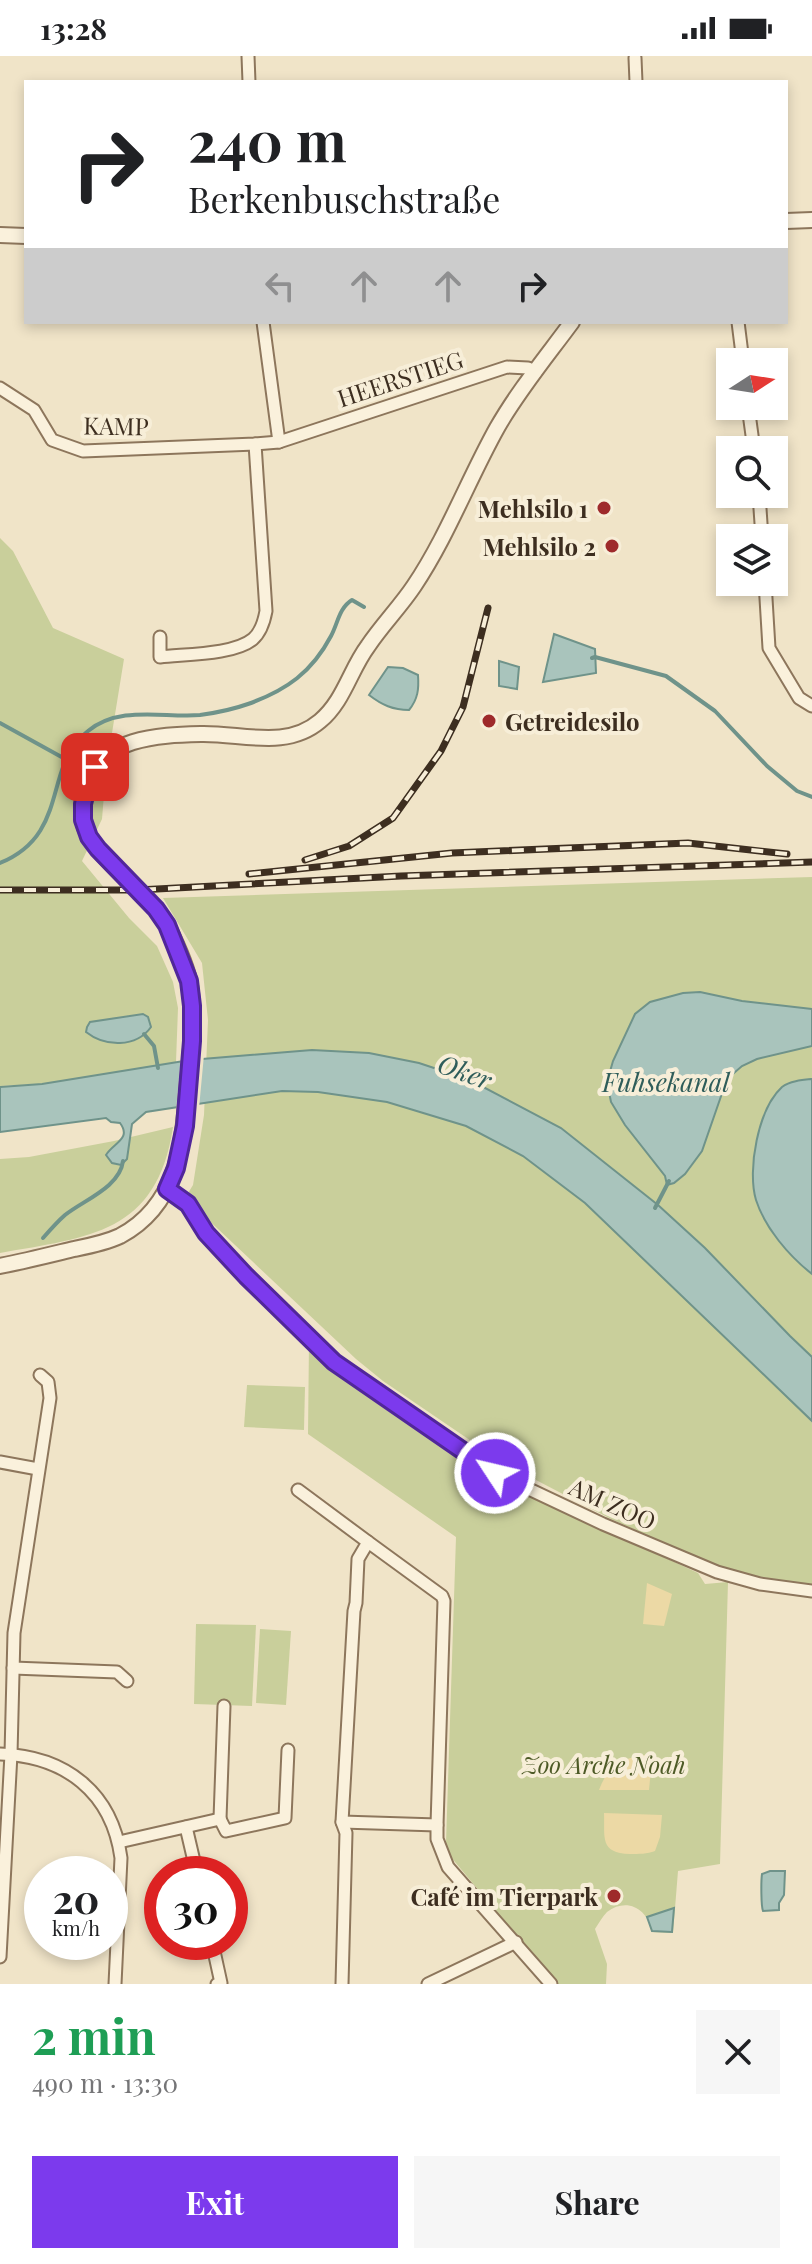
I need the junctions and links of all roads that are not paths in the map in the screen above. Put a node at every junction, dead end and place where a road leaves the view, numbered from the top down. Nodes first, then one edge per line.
1 (248, 56) edge
2 (635, 58) dead end
3 (249, 80) edge
4 (636, 80) edge
5 (812, 220) edge
6 (788, 221) edge
7 (0, 235) edge
8 (24, 236) edge
9 (263, 324) edge
10 (571, 324) edge
11 (738, 324) edge
12 (741, 348) edge
13 (536, 372) junction
14 (0, 388) edge
15 (279, 442) junction
16 (255, 444) junction
17 (766, 596) edge
18 (160, 637) dead end
19 (812, 706) edge
20 (167, 1189) junction
21 (0, 1266) edge
22 (40, 1375) dead end
23 (0, 1462) edge
24 (38, 1469) junction
25 (298, 1490) dead end
26 (368, 1542) junction
27 (812, 1591) edge
28 (0, 1633) edge
29 (14, 1633) junction
30 (13, 1668) junction
31 (127, 1681) dead end
32 (224, 1706) dead end
33 (288, 1750) dead end
34 (5, 1754) edge
35 (220, 1819) junction
36 (342, 1822) junction
37 (437, 1825) junction
38 (186, 1827) junction
39 (119, 1842) junction
40 (193, 1856) edge
41 (516, 1942) junction
42 (0, 1957) edge
43 (215, 1960) edge
44 (458, 1971) junction
45 (115, 1984) edge
46 (219, 1984) edge
47 (342, 1984) edge
48 (428, 1984) edge
49 (464, 1984) edge
50 (551, 1984) edge

1 - 3 street
2 - 4 street
5 - 6 street
7 - 8 street
9 - 15 street
10 - 13 street
11 - 12 street
13 - 15 street, HEERSTIEG
13 - 20 street
14 - 16 street, KAMP
15 - 16 street, HEERSTIEG
16 - 18 street
17 - 19 street
20 - 21 street
20 - 27 street, AM ZOO
22 - 24 street
23 - 24 street
24 - 29 street
25 - 26 street
26 - 36 street
26 - 37 street
28 - 29 street
29 - 30 street
30 - 31 street
30 - 34 street
32 - 35 street
33 - 35 street
34 - 39 street
34 - 42 street
35 - 38 street
36 - 37 street
36 - 47 street
37 - 41 street
38 - 39 street
38 - 40 street
39 - 45 street
41 - 44 street
41 - 50 street
43 - 46 street
44 - 48 street
44 - 49 street

